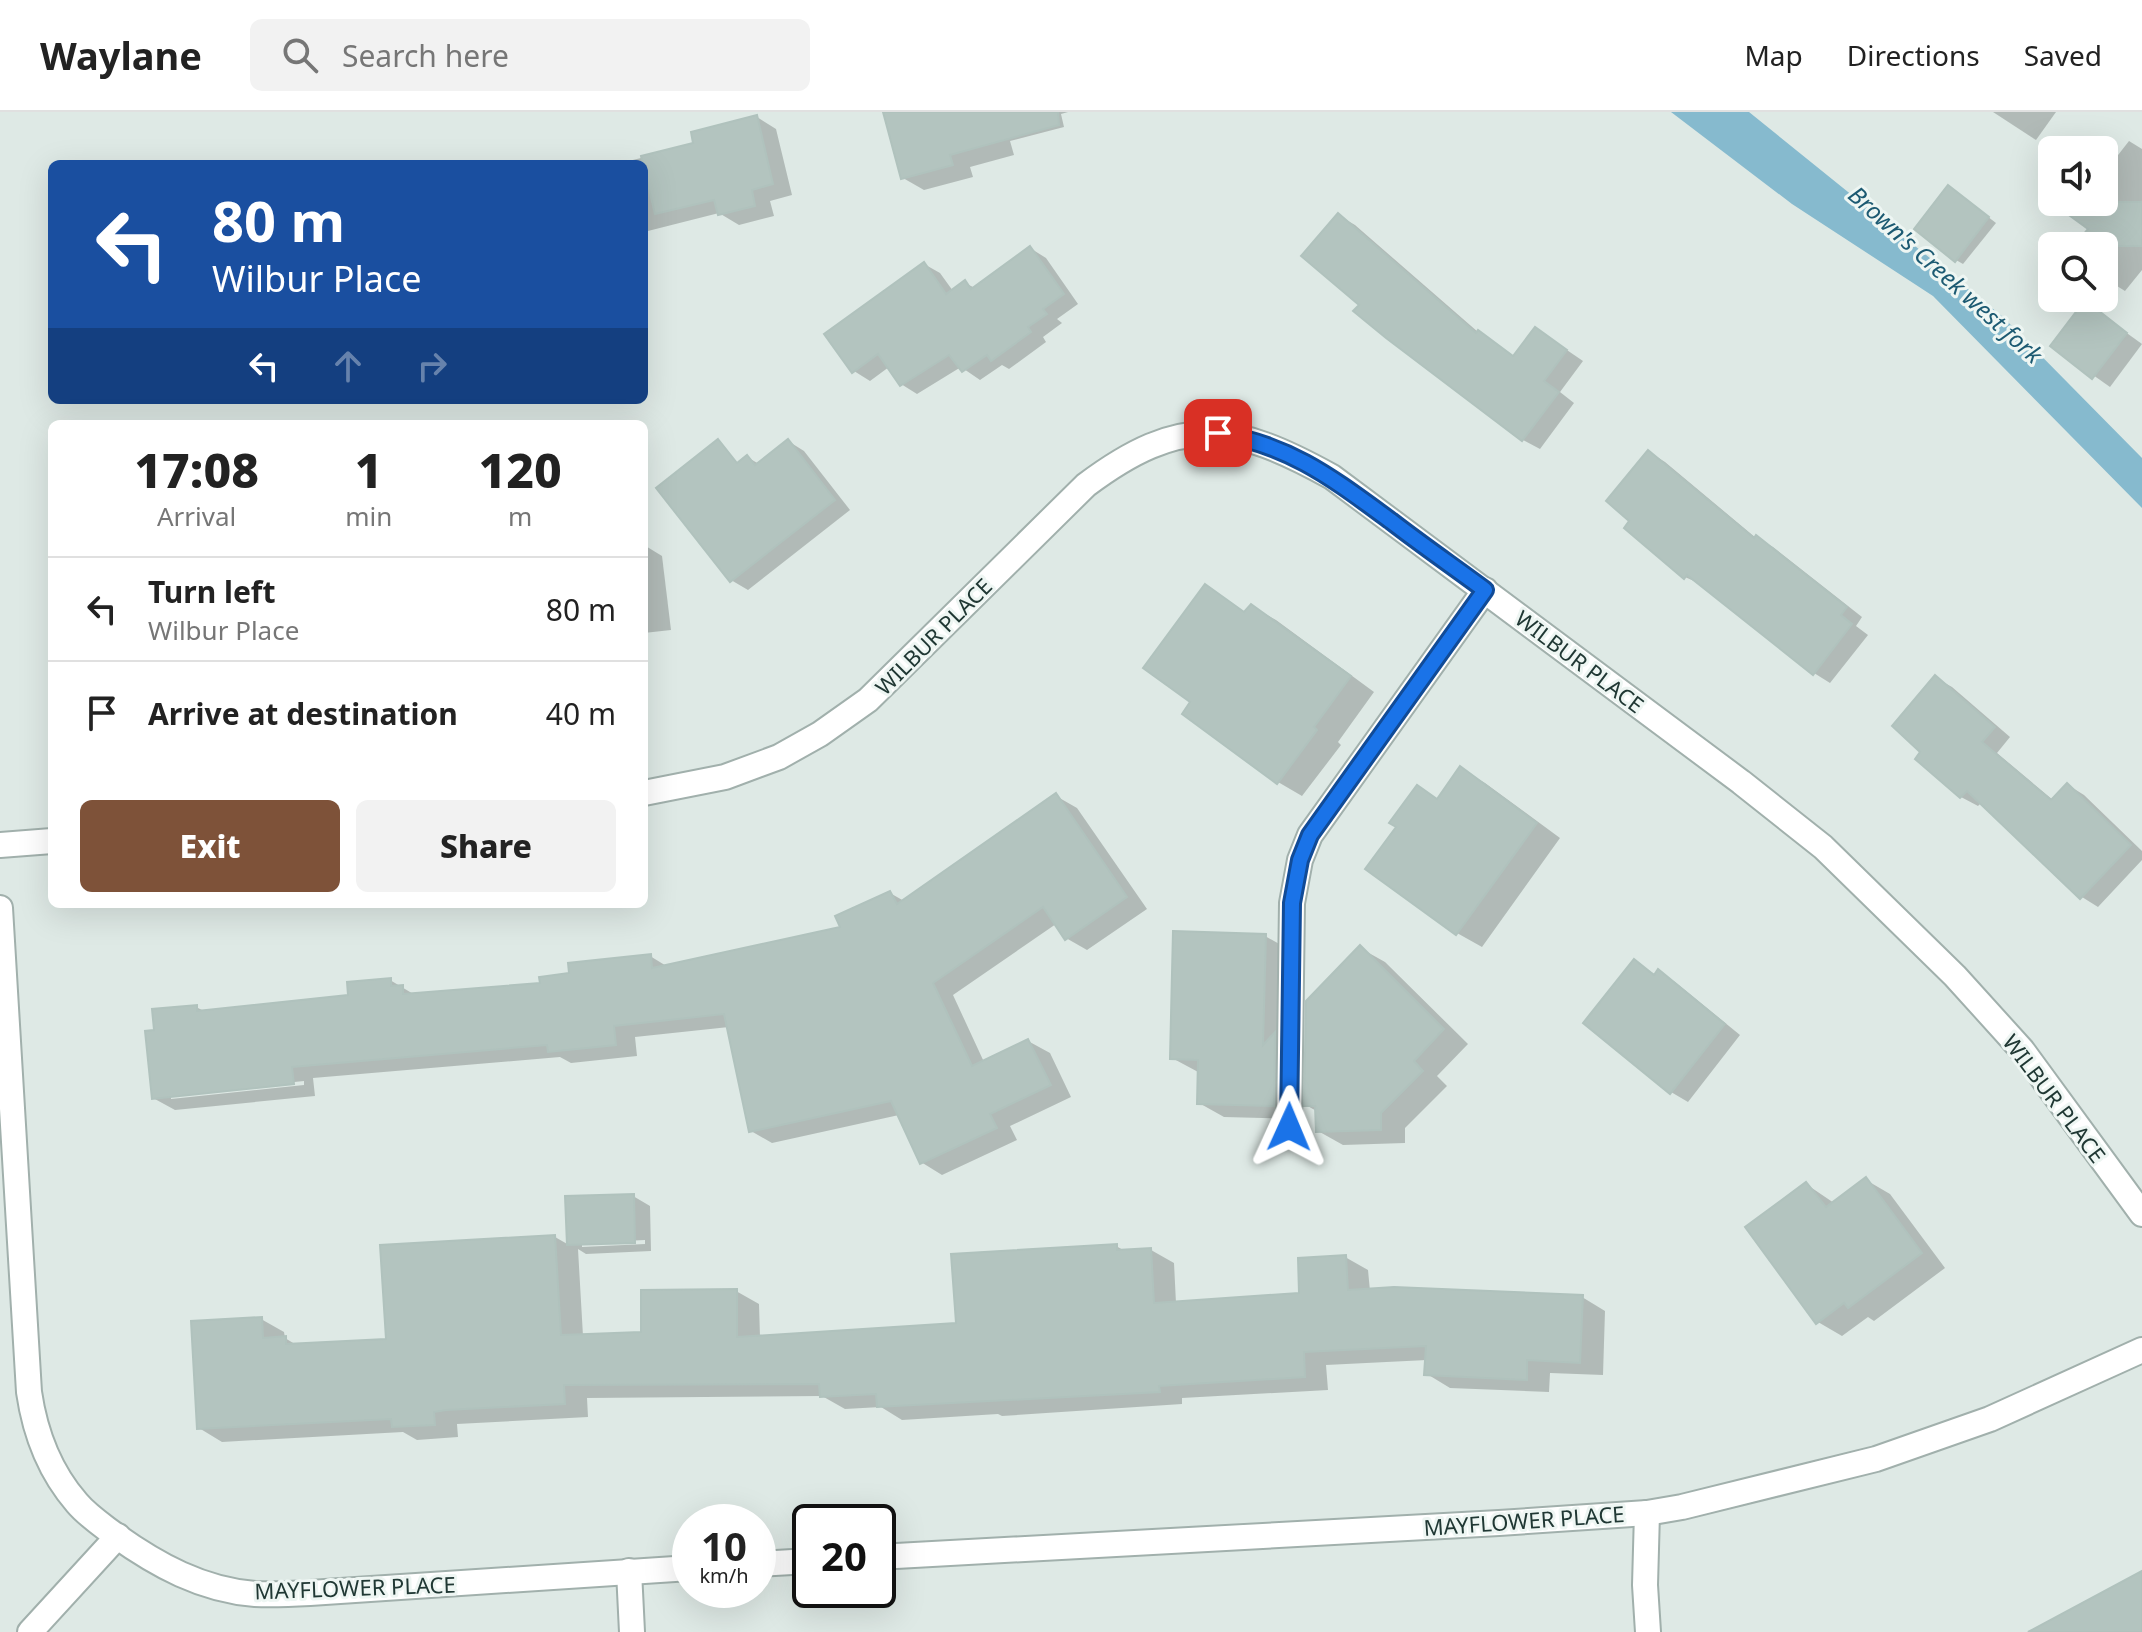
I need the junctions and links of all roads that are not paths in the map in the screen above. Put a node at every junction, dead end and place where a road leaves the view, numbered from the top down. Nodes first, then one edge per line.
1 (1485, 590) junction
2 (648, 792) edge
3 (48, 841) edge
4 (0, 845) edge
5 (0, 908) edge
6 (1289, 1127) dead end
7 (2142, 1214) edge
8 (2142, 1350) edge
9 (1647, 1513) junction
10 (118, 1536) junction
11 (896, 1556) edge
12 (672, 1569) edge
13 (629, 1571) junction
14 (30, 1632) edge
15 (632, 1632) edge
16 (1648, 1632) edge

1 - 2 street, WILBUR PLACE
1 - 6 street
1 - 7 street, WILBUR PLACE
3 - 4 street
5 - 10 street, MAYFLOWER PLACE
8 - 9 street, MAYFLOWER PLACE
9 - 11 street, MAYFLOWER PLACE
9 - 16 street
10 - 13 street, MAYFLOWER PLACE
10 - 14 street
12 - 13 street, MAYFLOWER PLACE
13 - 15 street

